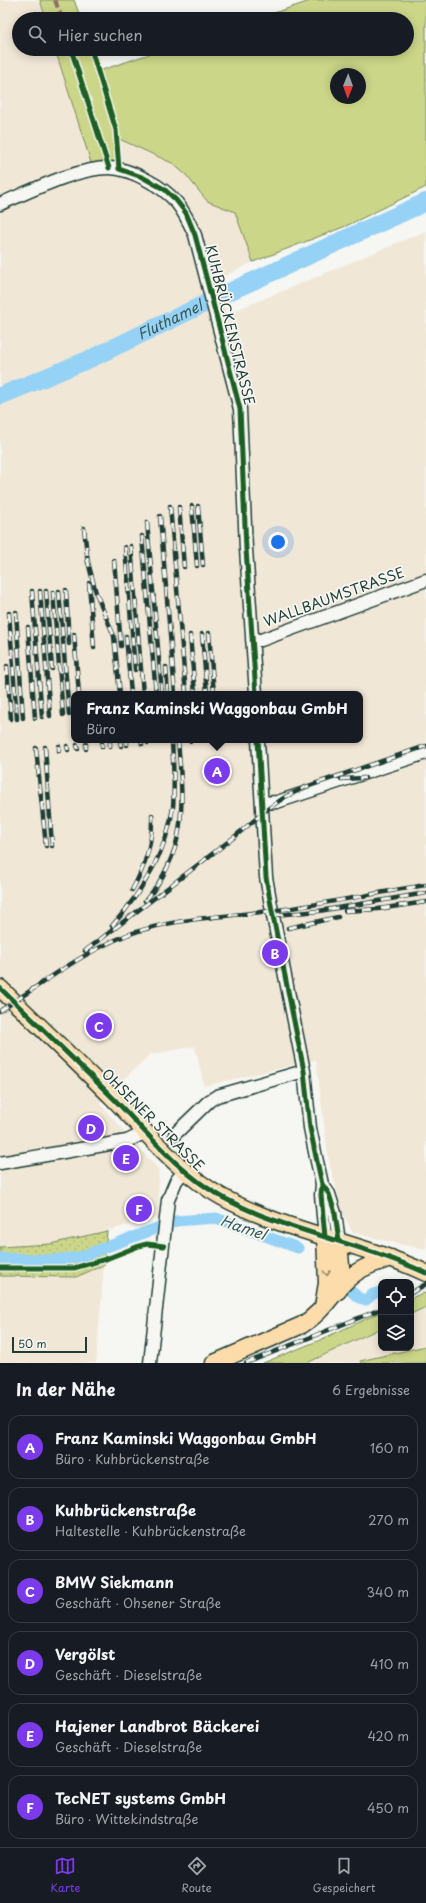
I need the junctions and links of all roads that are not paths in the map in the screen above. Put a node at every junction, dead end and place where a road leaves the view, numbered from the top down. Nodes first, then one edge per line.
1 (0, 204) edge
2 (426, 580) edge
3 (252, 640) junction
4 (256, 691) edge
5 (258, 743) edge
6 (426, 753) edge
7 (262, 803) junction
8 (0, 988) edge
9 (304, 1072) junction
10 (146, 1132) junction
11 (175, 1134) dead end
12 (0, 1163) edge
13 (185, 1170) junction
14 (332, 1239) junction
15 (391, 1258) junction
16 (426, 1273) edge
17 (338, 1291) junction
18 (323, 1308) junction
19 (150, 1363) edge
20 (214, 1363) edge

1 - 3 street, KUHBRÜCKENSTRASSE
2 - 3 street, WALLBAUMSTRASSE
3 - 4 street, KUHBRÜCKENSTRASSE
5 - 7 street
6 - 7 street
7 - 9 street
8 - 10 main road, OHSENER STRASSE
9 - 11 street
9 - 14 street
10 - 12 street
10 - 13 main road, OHSENER STRASSE
13 - 14 main road, OHSENER STRASSE
13 - 19 street
14 - 15 main road, OHSENER STRASSE
14 - 17 main road
14 -> 18 main road
15 - 16 main road, OHSENER STRASSE
15 - 17 main road
17 - 18 main road
18 - 20 main road

